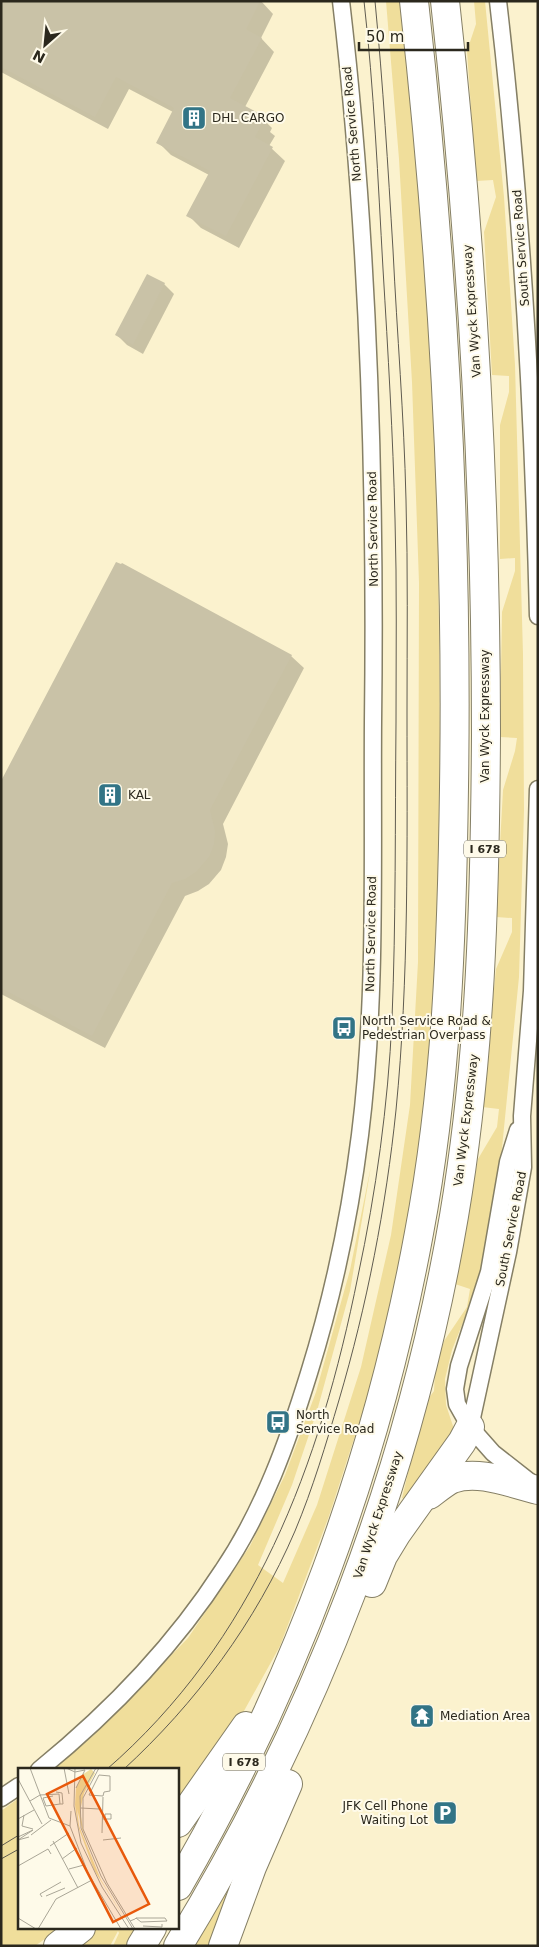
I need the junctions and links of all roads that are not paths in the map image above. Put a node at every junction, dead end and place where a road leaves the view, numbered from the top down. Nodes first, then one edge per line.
1 (341, 1) edge
2 (414, 1) edge
3 (445, 1) edge
4 (498, 1) edge
5 (538, 616) edge
6 (538, 789) edge
7 (522, 1116) junction
8 (470, 1427) junction
9 (538, 1489) edge
10 (420, 1502) junction
11 (301, 1635) junction
12 (313, 1687) junction
13 (41, 1768) edge
14 (18, 1787) edge
15 (1, 1798) edge
16 (179, 1822) edge
17 (179, 1884) edge
18 (78, 1930) edge
19 (151, 1930) edge
20 (58, 1946) edge
21 (141, 1946) edge
22 (178, 1946) edge
23 (223, 1946) edge

1 - 13 street, North Service Road
2 - 11 highway, I 678
3 - 12 highway, Van Wyck Expressway / I 678
4 - 5 street, South Service Road
6 - 7 street, South Service Road
7 - 8 street, South Service Road
7 - 8 street
8 - 9 street
8 - 10 highway
9 - 10 highway
10 - 12 highway
11 - 16 highway
11 - 17 highway, I 678
12 - 22 highway, Van Wyck Expressway / I 678
12 - 23 highway
14 - 15 street
18 - 20 highway
19 - 21 highway

